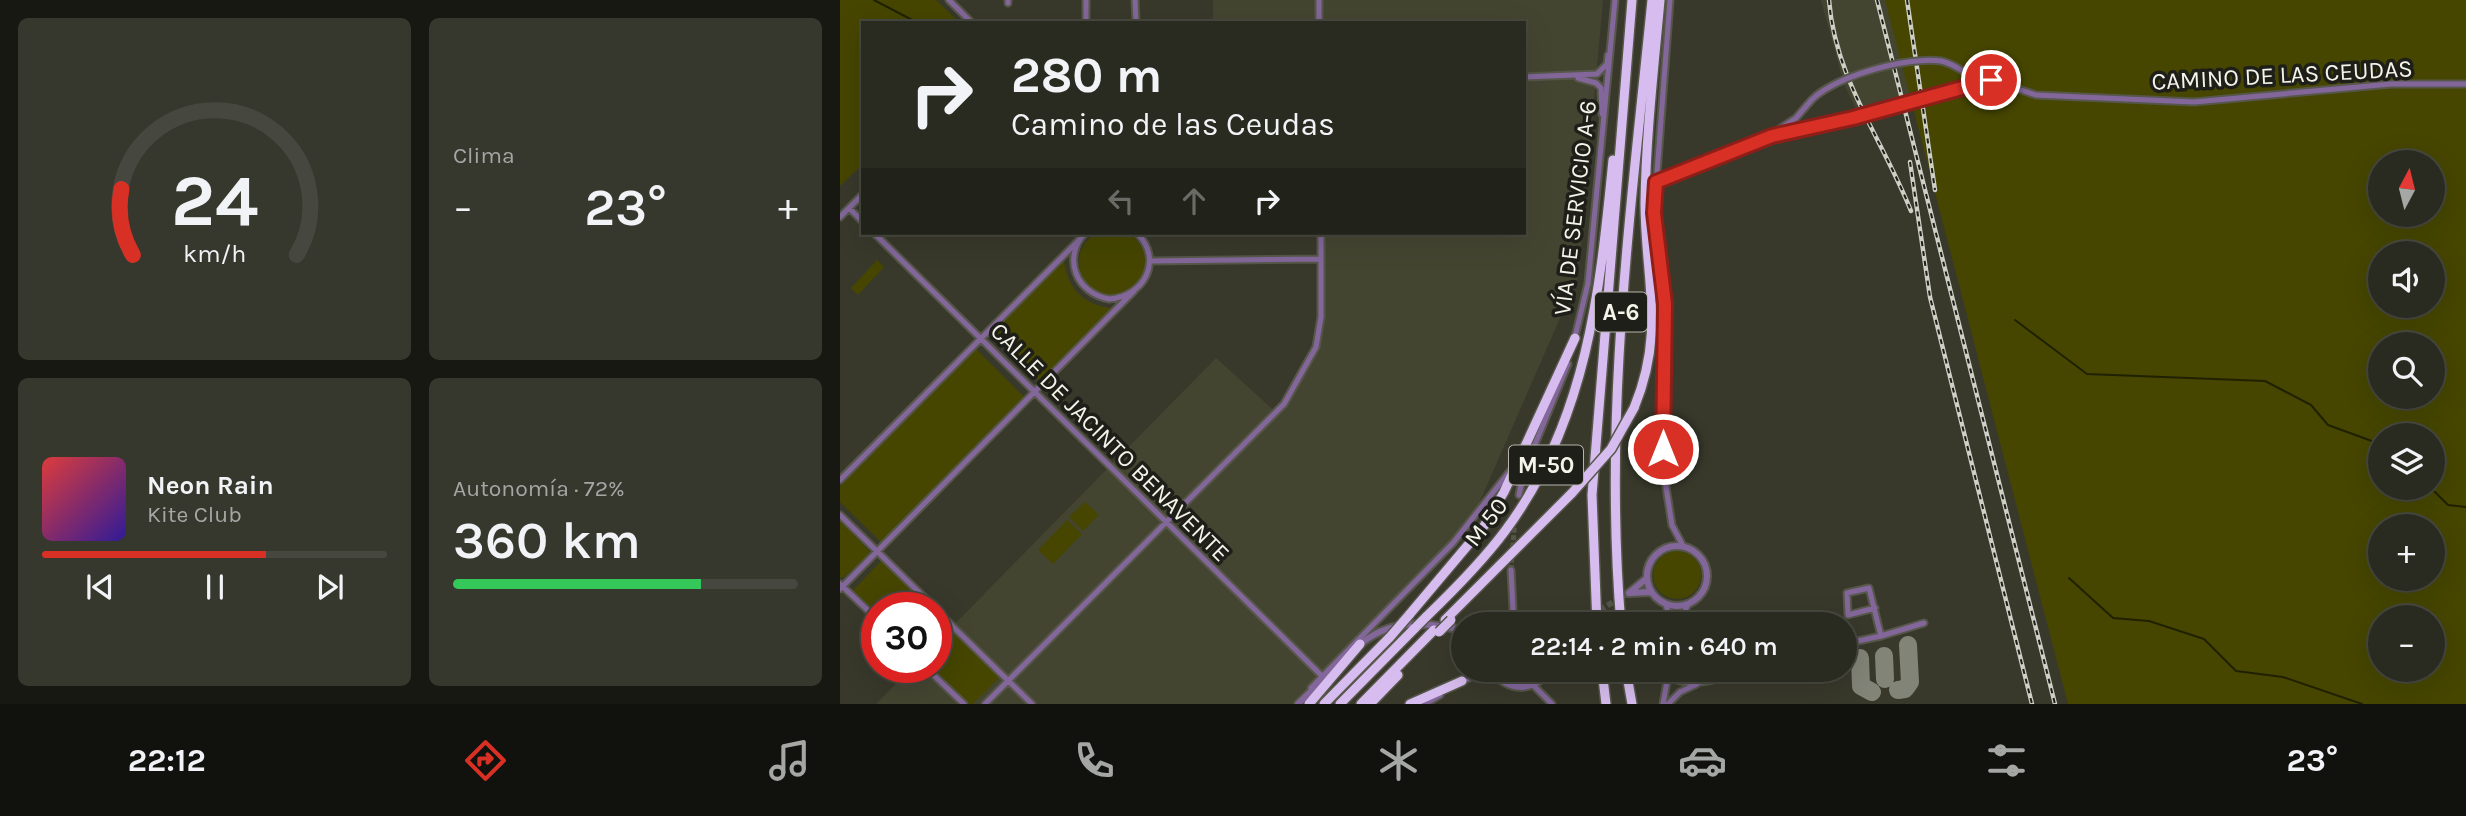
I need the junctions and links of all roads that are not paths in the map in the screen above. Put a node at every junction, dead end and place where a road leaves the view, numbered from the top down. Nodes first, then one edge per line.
1 (948, 0) edge
2 (1086, 0) edge
3 (1135, 0) edge
4 (1319, 0) edge
5 (1632, 0) edge
6 (1651, 0) edge
7 (1660, 0) edge
8 (1670, 0) edge
9 (1615, 3) edge
10 (970, 21) edge
11 (1086, 21) edge
12 (1136, 21) edge
13 (1319, 21) edge
14 (1526, 77) edge
15 (1571, 77) junction
16 (1985, 80) junction
17 (2466, 84) edge
18 (1623, 110) junction
19 (1766, 138) junction
20 (1656, 182) junction
21 (1598, 192) junction
22 (861, 196) edge
23 (849, 208) junction
24 (840, 217) edge
25 (861, 220) edge
26 (876, 235) edge
27 (1083, 235) edge
28 (1139, 235) edge
29 (1321, 235) edge
30 (1079, 240) junction
31 (1321, 259) junction
32 (1150, 261) junction
33 (1134, 291) junction
34 (981, 338) junction
35 (1575, 338) junction
36 (1035, 392) junction
37 (1520, 457) junction
38 (840, 480) edge
39 (1519, 495) dead end
40 (840, 515) edge
41 (1166, 521) junction
42 (1683, 546) junction
43 (878, 552) junction
44 (1511, 570) tunnel mouth
45 (1647, 578) junction
46 (841, 586) edge
47 (919, 592) edge
48 (1651, 592) junction
49 (861, 604) edge
50 (1666, 604) junction
51 (1688, 604) junction
52 (1875, 608) junction
53 (1513, 612) edge
54 (1596, 612) edge
55 (1620, 612) edge
56 (1668, 612) edge
57 (1685, 612) edge
58 (1924, 623) dead end
59 (952, 625) edge
60 (1451, 629) edge
61 (1437, 631) junction
62 (1881, 636) junction
63 (1857, 641) edge
64 (1360, 644) junction
65 (1322, 676) junction
66 (1008, 681) junction
67 (1460, 682) edge
68 (1460, 682) edge
69 (1506, 682) edge
70 (1536, 682) edge
71 (1603, 682) edge
72 (1628, 682) edge
73 (1667, 682) edge
74 (1695, 682) edge
75 (1702, 682) edge
76 (942, 683) edge
77 (1698, 683) junction
78 (1533, 685) junction
79 (964, 704) edge
80 (985, 704) edge
81 (1032, 704) edge
82 (1298, 704) edge
83 (1309, 704) edge
84 (1324, 704) edge
85 (1340, 704) edge
86 (1361, 704) edge
87 (1370, 704) edge
88 (1410, 704) edge
89 (1425, 704) edge
90 (1552, 704) edge
91 (1606, 704) edge
92 (1632, 704) edge
93 (1666, 704) edge

1 - 10 street
2 - 11 street
3 - 12 street
4 - 13 street
5 - 18 highway, A-6
6 - 55 highway, A-6
7 - 61 highway, M-50, bridge
8 - 20 street
9 - 15 street
9 - 21 street, VÍA DE SERVICIO A-6
14 - 15 street
15 - 21 street
16 - 17 street, CAMINO DE LAS CEUDAS
16 - 19 street, bridge
16 - 19 street, CAMINO DE LAS CEUDAS, bridge
18 - 54 highway, A-6
18 - 85 highway, M 50 / M-50, bridge
19 - 20 street
20 - 42 street
21 - 35 street, VÍA DE SERVICIO A-6
22 - 23 street
23 - 24 street
23 - 25 street
26 - 34 street, CALLE DE JACINTO BENAVENTE
27 - 30 street
28 - 32 street
29 - 31 street
30 - 33 street
30 - 34 street
31 - 32 street
31 - 41 street
32 - 33 street
33 - 36 street
34 - 36 street, CALLE DE JACINTO BENAVENTE
34 - 38 street
35 - 37 highway
35 - 39 street, VÍA DE SERVICIO A-6
36 - 41 street, CALLE DE JACINTO BENAVENTE
36 - 43 street
37 - 65 street
37 - 84 highway, bridge
40 - 43 street
41 - 65 street, CALLE DE JACINTO BENAVENTE
41 - 66 street
42 - 45 street
42 - 51 street
43 - 46 street
43 - 47 street
44 - 53 street
45 - 48 street
45 - 48 street
46 - 49 street
48 - 50 street
50 - 51 street
50 - 56 street
51 - 57 street
52 - 52 street
52 - 62 street
58 - 62 street
59 - 66 street
60 - 64 street
61 - 86 highway, M-50
61 - 87 highway
62 - 63 street
64 - 82 street
64 - 83 highway
65 - 82 street
66 - 80 street
66 - 81 street
67 - 88 highway
68 - 89 street
69 - 78 street
70 - 78 street
71 - 91 highway
72 - 92 highway
73 - 93 street
74 - 77 street
75 - 77 street
76 - 79 street
77 - 93 street
78 - 90 street

